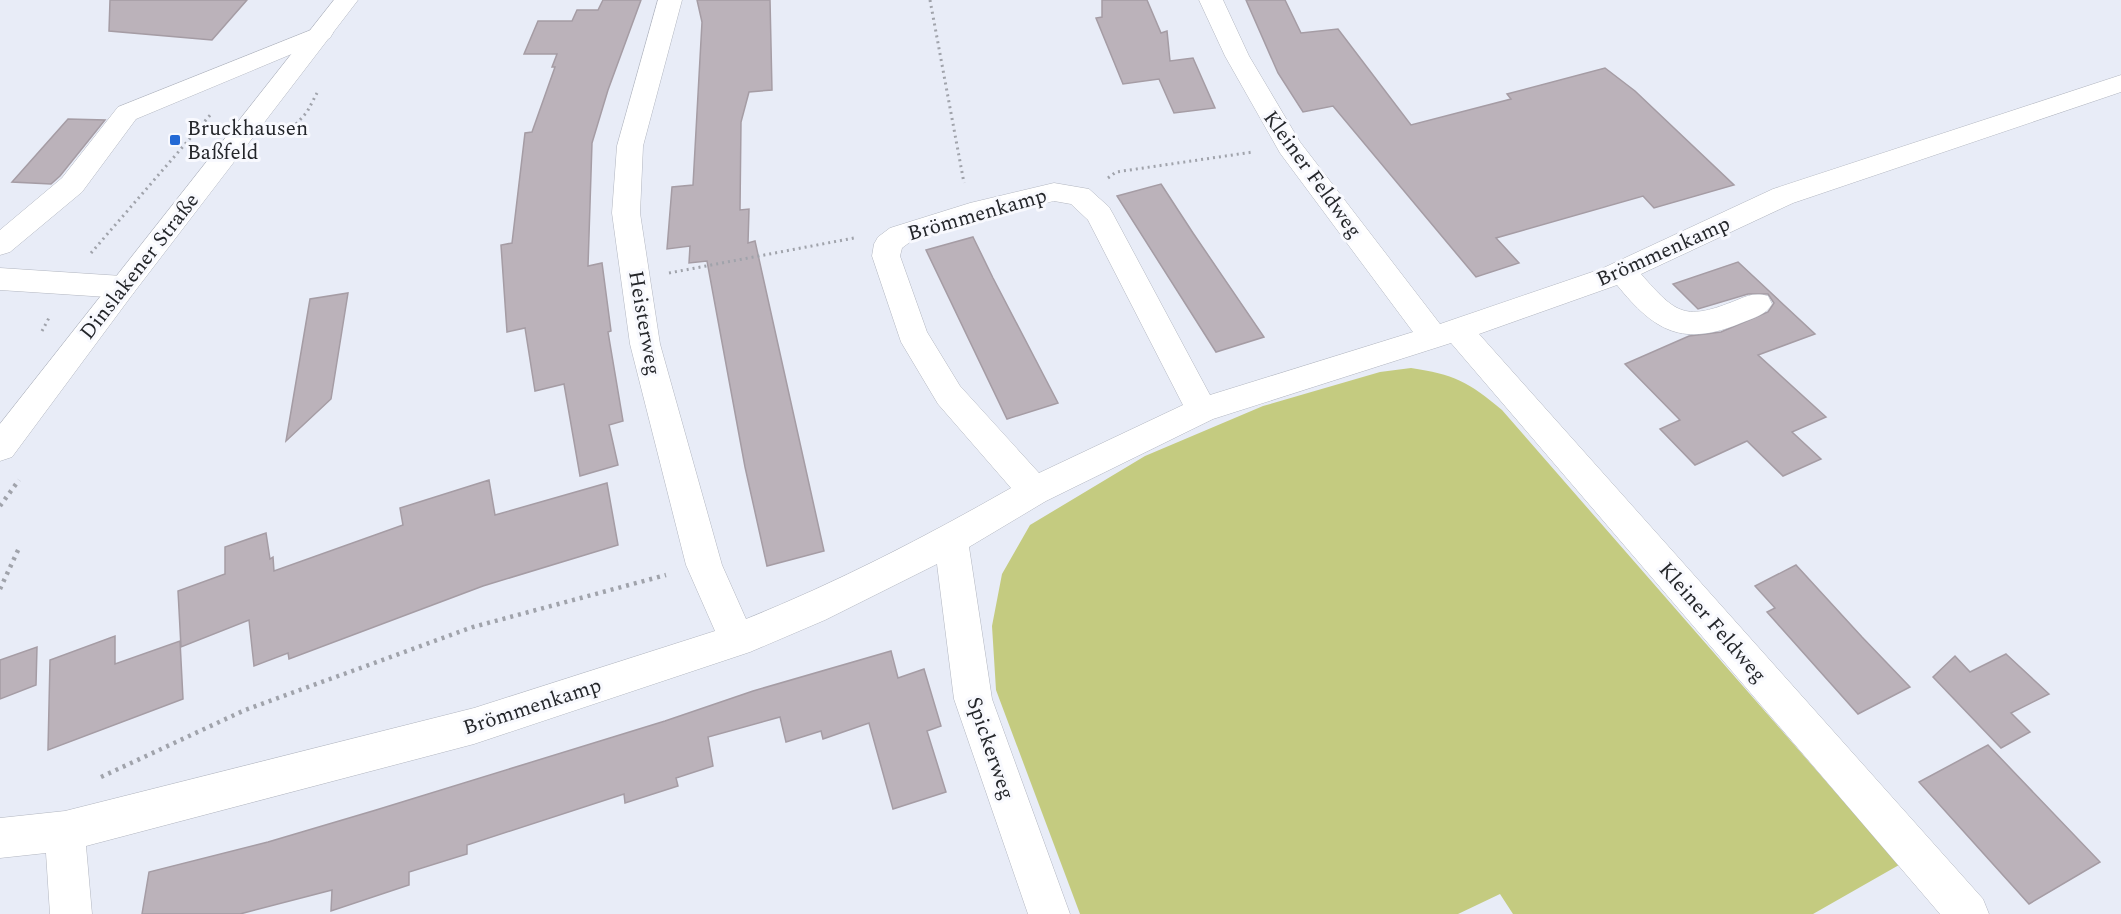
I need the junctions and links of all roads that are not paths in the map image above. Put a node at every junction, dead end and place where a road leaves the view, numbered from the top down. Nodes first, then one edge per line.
1 (346, 0) edge
2 (670, 0) edge
3 (1210, 0) edge
4 (321, 33) junction
5 (2121, 83) edge
6 (0, 245) edge
7 (1622, 271) junction
8 (0, 279) edge
9 (122, 287) junction
10 (1756, 304) dead end
11 (1445, 333) junction
12 (1202, 410) junction
13 (0, 448) edge
14 (1034, 491) junction
15 (951, 540) junction
16 (737, 640) junction
17 (65, 831) junction
18 (0, 838) edge
19 (71, 914) edge
20 (1050, 914) edge
21 (1968, 914) edge

1 - 4 street, Dinslakener Straße
2 - 16 street, Heisterweg
3 - 11 street, Kleiner Feldweg
4 - 6 street
4 - 9 street, Dinslakener Straße
5 - 7 street, Brömmenkamp
7 - 10 street
7 - 11 street, Brömmenkamp
8 - 9 street
9 - 13 street, Dinslakener Straße
11 - 12 street, Brömmenkamp
11 - 21 street, Kleiner Feldweg
12 - 14 street, Brömmenkamp
12 - 14 street, Brömmenkamp
14 - 15 street, Brömmenkamp
15 - 16 street, Brömmenkamp
15 - 20 street, Spickerweg
16 - 17 street, Brömmenkamp
17 - 18 street, Brömmenkamp
17 - 19 street

